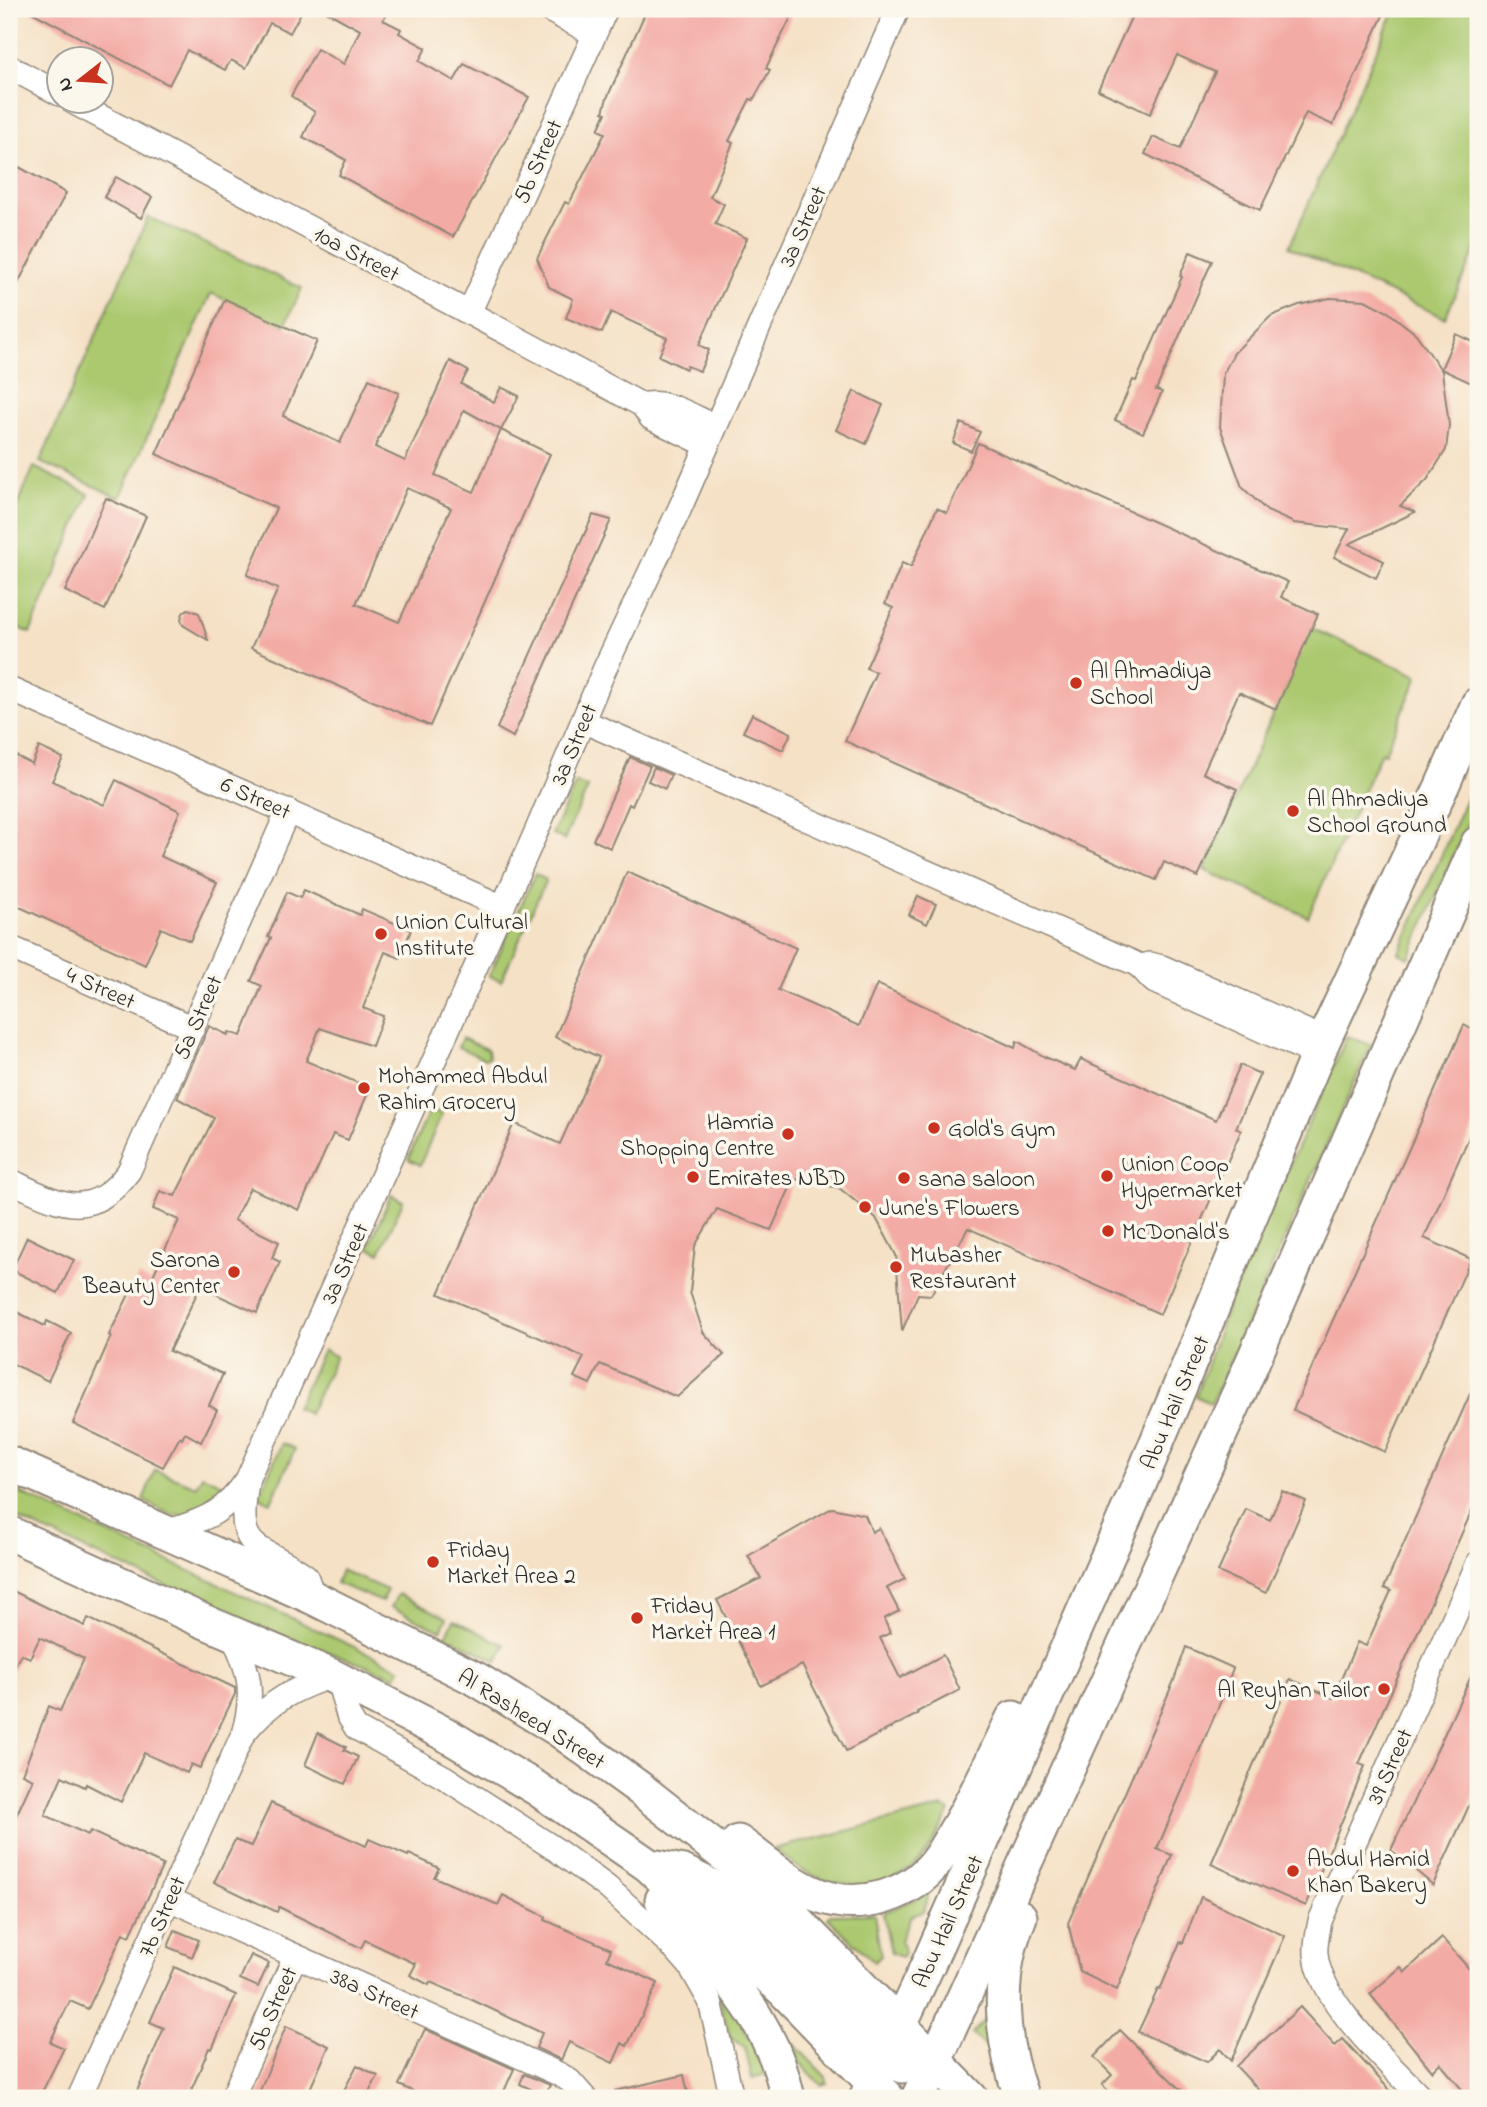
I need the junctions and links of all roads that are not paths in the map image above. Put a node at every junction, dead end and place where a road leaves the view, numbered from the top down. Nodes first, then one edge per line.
1 (547, 9) edge
2 (606, 9) edge
3 (898, 9) edge
4 (594, 34) junction
5 (9, 67) edge
6 (46, 87) edge
7 (99, 116) edge
8 (469, 313) junction
9 (711, 436) junction
10 (9, 689) edge
11 (1478, 704) edge
12 (583, 721) junction
13 (288, 811) junction
14 (1478, 843) edge
15 (503, 907) junction
16 (9, 947) edge
17 (193, 1028) junction
18 (1321, 1047) junction
19 (9, 1180) edge
20 (9, 1463) edge
21 (247, 1479) junction
22 (1139, 1485) junction
23 (9, 1533) edge
24 (164, 1533) junction
25 (1478, 1563) edge
26 (314, 1598) junction
27 (232, 1634) junction
28 (1073, 1635) junction
29 (335, 1678) junction
30 (243, 1734) junction
31 (1058, 1795) junction
32 (684, 1824) junction
33 (648, 1865) junction
34 (169, 1899) junction
35 (295, 1957) junction
36 (904, 2076) edge
37 (582, 2094) edge
38 (79, 2098) edge
39 (232, 2098) edge
40 (732, 2098) edge
41 (788, 2098) edge
42 (971, 2098) edge
43 (1022, 2098) edge
44 (1422, 2098) edge

1 - 4 street
2 - 4 street, 5b Street
3 - 9 street, 3a Street
4 - 8 street, 5b Street
5 - 6 street
7 - 8 street, 10a Street
8 - 9 street, 10a Street
9 - 12 street, 3a Street
10 - 13 street, 6 Street
11 - 18 main road, Abu Hail Street
12 - 15 street, 3a Street
12 - 18 street
13 - 15 street, 6 Street
13 - 17 street, 5a Street
14 - 31 main road, Abu Hail Street
15 - 21 street, 3a Street
16 - 17 street, 4 Street
17 - 19 street, 5a Street
18 - 22 main road, Abu Hail Street
20 - 24 main road, Al Rasheed Street
21 - 24 street, 3a Street
21 - 26 street, 3a Street
22 - 28 main road, Abu Hail Street
22 - 36 main road
23 - 27 main road
24 - 26 main road, Al Rasheed Street
25 - 44 street, 39 Street
26 - 32 main road, Al Rasheed Street
27 - 29 main road
27 - 30 street, 7b Street
28 - 32 main road
28 - 36 main road, Abu Hail Street
29 - 30 street, 7b Street
29 - 33 main road
29 - 40 street
30 - 34 street, 7b Street
31 - 36 main road, Abu Hail Street
31 - 43 main road
32 - 36 main road, Al Rasheed Street
33 - 36 main road
33 - 41 main road
34 - 35 street, 38a Street
34 - 38 street, 7b Street
35 - 37 street, 38a Street
35 - 39 street, 5b Street
36 - 42 main road, Al Rasheed Street

